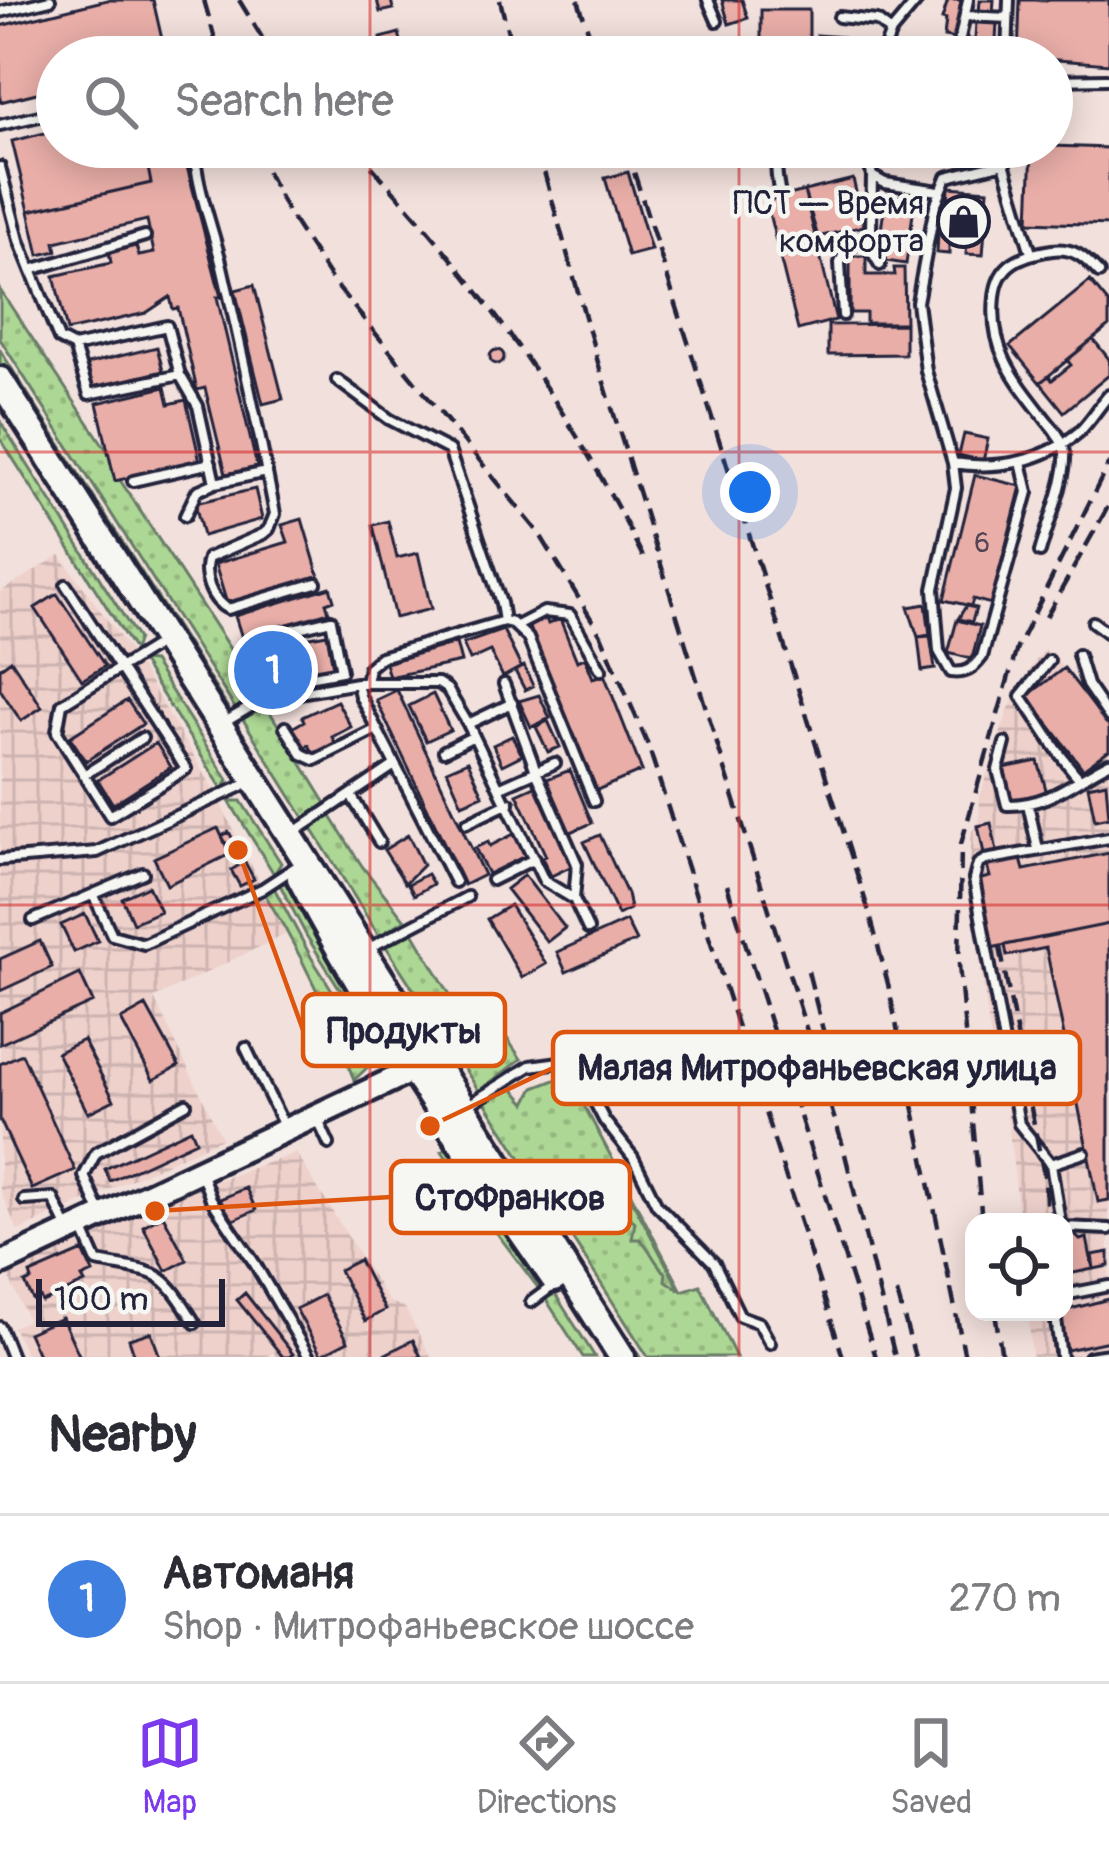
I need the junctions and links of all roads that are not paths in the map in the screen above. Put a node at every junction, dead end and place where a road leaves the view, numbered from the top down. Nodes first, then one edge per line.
1 (50, 0) edge
2 (708, 0) edge
3 (918, 0) edge
4 (968, 0) edge
5 (1009, 0) edge
6 (0, 12) edge
7 (966, 16) junction
8 (838, 17) dead end
9 (1008, 18) junction
10 (717, 21) dead end
11 (891, 32) junction
12 (889, 36) edge
13 (961, 36) edge
14 (1008, 36) edge
15 (1106, 79) dead end
16 (1073, 80) edge
17 (36, 117) edge
18 (0, 125) edge
19 (0, 167) edge
20 (197, 168) edge
21 (775, 168) edge
22 (870, 168) edge
23 (986, 168) edge
24 (1005, 168) edge
25 (872, 176) junction
26 (779, 190) dead end
27 (940, 191) junction
28 (145, 236) dead end
29 (865, 240) junction
30 (1031, 253) junction
31 (880, 265) dead end
32 (31, 270) junction
33 (1099, 273) dead end
34 (843, 315) dead end
35 (74, 347) junction
36 (180, 375) junction
37 (0, 380) edge
38 (337, 380) dead end
39 (1109, 394) edge
40 (0, 405) edge
41 (1063, 443) junction
42 (1021, 462) junction
43 (211, 463) junction
44 (952, 463) junction
45 (267, 472) junction
46 (134, 481) dead end
47 (215, 483) junction
48 (185, 516) dead end
49 (1040, 552) dead end
50 (316, 583) dead end
51 (66, 585) dead end
52 (504, 621) junction
53 (1093, 622) dead end
54 (517, 626) junction
55 (1109, 634) edge
56 (250, 640) dead end
57 (154, 647) junction
58 (369, 655) dead end
59 (1078, 655) dead end
60 (1049, 661) dead end
61 (369, 667) junction
62 (120, 668) junction
63 (601, 670) dead end
64 (362, 683) junction
65 (504, 684) dead end
66 (512, 703) junction
67 (249, 707) junction
68 (1109, 717) edge
69 (468, 724) junction
70 (219, 725) junction
71 (285, 727) dead end
72 (377, 729) junction
73 (474, 736) junction
74 (142, 738) dead end
75 (1005, 743) dead end
76 (443, 751) dead end
77 (555, 763) dead end
78 (1109, 763) edge
79 (395, 765) junction
80 (536, 772) junction
81 (84, 776) junction
82 (1079, 778) junction
83 (242, 786) junction
84 (501, 787) junction
85 (352, 797) junction
86 (594, 801) dead end
87 (509, 803) junction
88 (1028, 804) junction
89 (467, 823) dead end
90 (290, 835) junction
91 (1109, 838) edge
92 (379, 842) dead end
93 (1038, 849) junction
94 (534, 859) junction
95 (0, 860) edge
96 (295, 868) junction
97 (143, 872) dead end
98 (492, 880) dead end
99 (455, 881) dead end
100 (94, 896) junction
101 (467, 897) dead end
102 (574, 899) junction
103 (33, 920) dead end
104 (588, 929) dead end
105 (362, 951) junction
106 (246, 1048) dead end
107 (421, 1066) junction
108 (186, 1104) dead end
109 (461, 1109) junction
110 (316, 1115) junction
111 (286, 1130) junction
112 (329, 1144) dead end
113 (1084, 1153) dead end
114 (1052, 1164) junction
115 (201, 1172) junction
116 (24, 1200) dead end
117 (1060, 1213) edge
118 (84, 1226) junction
119 (1073, 1226) edge
120 (1109, 1229) edge
121 (0, 1264) edge
122 (557, 1283) junction
123 (1109, 1286) edge
124 (1073, 1293) edge
125 (530, 1302) dead end
126 (1056, 1321) edge
127 (195, 1323) dead end
128 (0, 1328) edge
129 (770, 1343) dead end
130 (12, 1357) edge
131 (309, 1357) edge
132 (604, 1357) edge
133 (622, 1357) edge
134 (1061, 1357) edge

1 - 6 lane
2 - 10 lane
3 - 11 lane
4 - 7 lane
5 - 9 lane
7 - 9 lane
7 - 13 lane
8 - 11 lane
9 - 14 lane
11 - 12 lane
15 - 16 lane
17 - 18 lane
19 - 32 lane
20 - 45 lane
21 - 26 lane
22 - 25 lane
23 - 27 lane
24 - 30 lane
25 - 27 lane
25 - 29 lane
27 - 44 lane
28 - 32 lane
29 - 31 lane
29 - 34 lane
30 - 33 lane
30 - 41 lane
32 - 35 lane
35 - 36 lane
35 - 36 lane
36 - 43 lane
37 - 70 main road
38 - 52 lane
39 - 41 lane
40 - 57 main road
41 - 42 lane
41 - 49 lane
42 - 44 lane
42 - 44 lane
43 - 46 lane
43 - 47 lane
45 - 47 lane
45 - 50 lane
47 - 48 lane
51 - 62 lane
52 - 54 lane
52 - 61 lane
53 - 55 lane
54 - 63 lane
54 - 86 lane
56 - 67 lane
57 - 62 lane
57 - 83 main road
58 - 61 lane
59 - 68 lane
60 - 82 lane
61 - 64 lane
62 - 81 lane
62 - 81 lane
64 - 67 lane
64 - 69 lane
64 - 72 lane
65 - 66 lane
66 - 69 lane
66 - 80 lane
67 - 70 lane
69 - 73 lane
70 - 90 main road
71 - 72 lane
72 - 79 lane
73 - 76 lane
73 - 84 lane
74 - 81 lane
75 - 88 lane
77 - 80 lane
78 - 82 lane
79 - 85 lane
79 - 99 lane
80 - 84 lane
80 - 102 lane
82 - 88 lane
83 - 95 lane
83 - 96 main road
84 - 87 lane
85 - 90 lane
85 - 92 lane
87 - 89 lane
87 - 94 lane
88 - 93 lane
90 - 105 main road
91 - 93 lane
93 - 114 lane
94 - 98 lane
94 - 102 lane
96 - 100 lane
96 - 107 main road
97 - 100 lane
100 - 103 lane
101 - 105 lane
102 - 104 lane
105 - 107 main road
106 - 111 lane
107 - 109 main road
107 - 110 street
107 - 122 main road
108 - 118 lane
109 - 129 lane
109 - 133 main road
110 - 111 street
110 - 112 lane
111 - 115 street
113 - 114 lane
114 - 117 lane
115 - 118 street
115 - 131 lane
116 - 118 lane
118 - 121 street
118 - 127 lane
119 - 120 lane
122 - 125 lane
122 - 132 main road
123 - 124 lane
126 - 134 lane
128 - 130 lane

